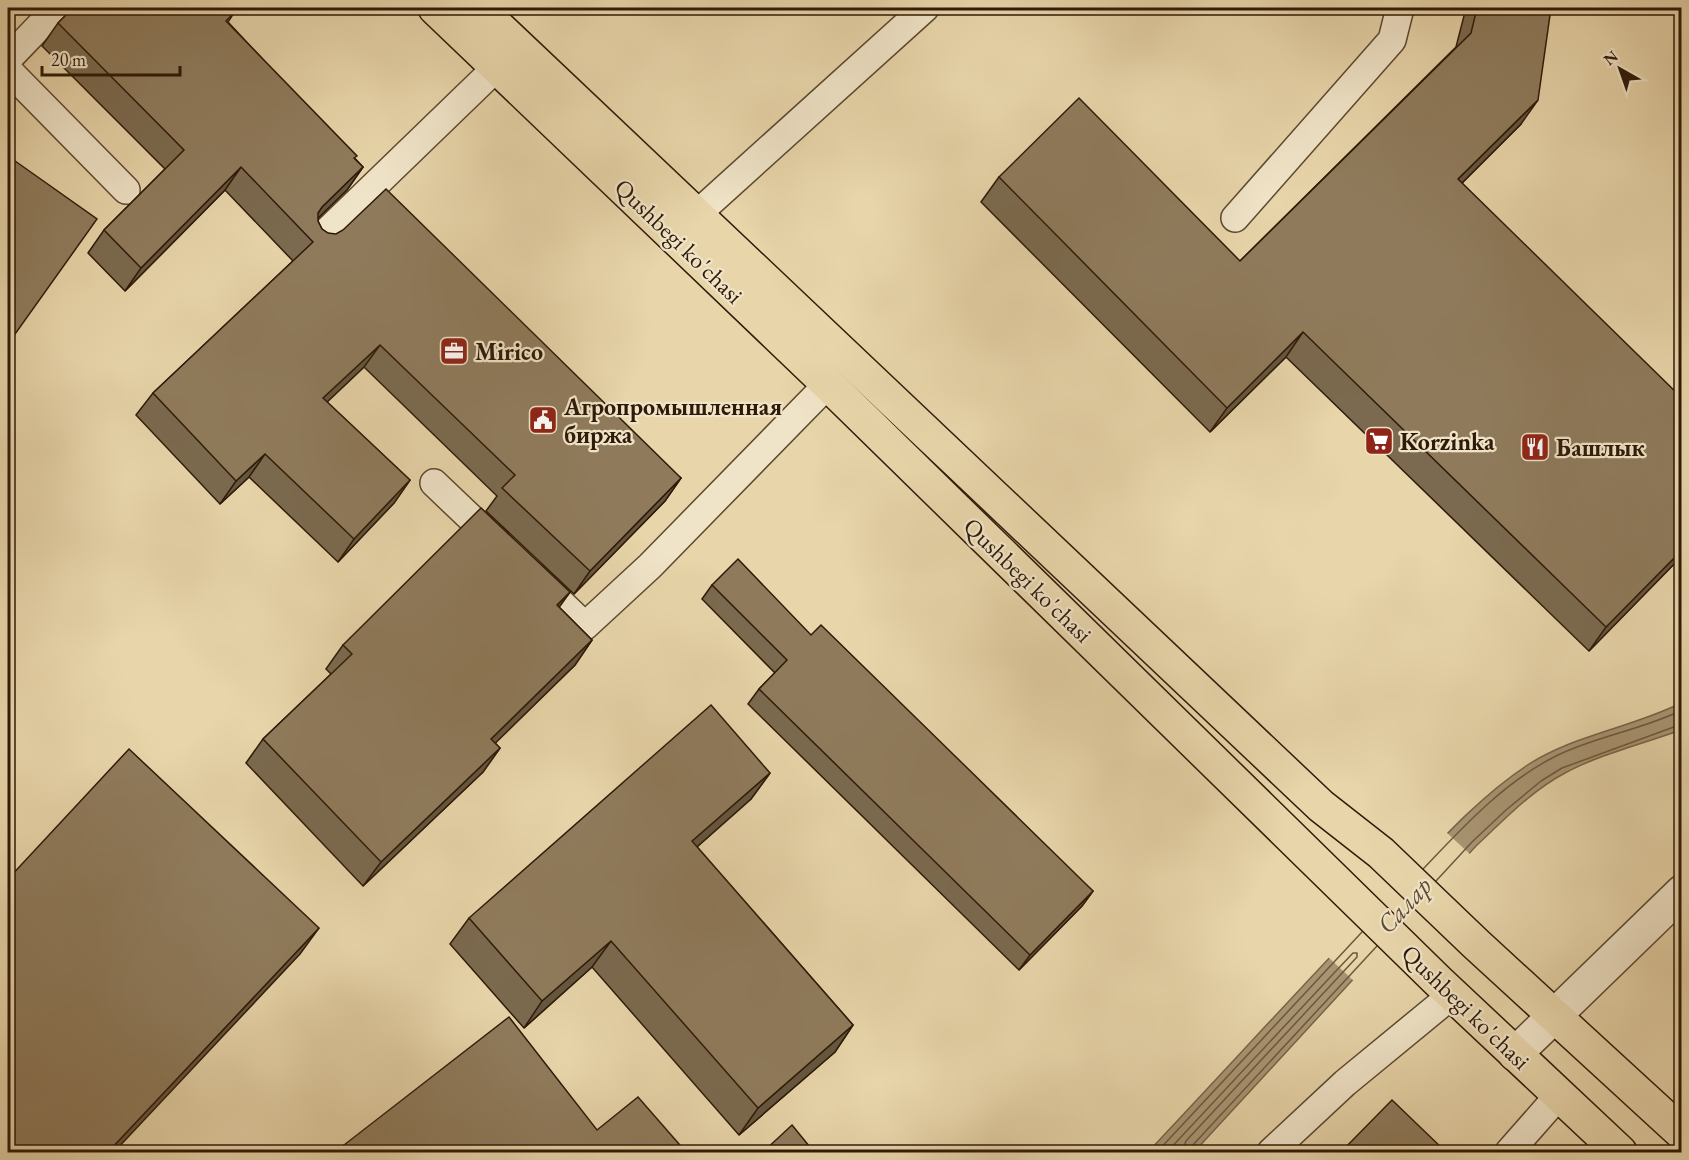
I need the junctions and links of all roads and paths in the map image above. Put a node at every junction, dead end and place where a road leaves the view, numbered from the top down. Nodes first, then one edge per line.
1 (57, 8) edge
2 (435, 8) edge
3 (925, 8) edge
4 (1400, 8) edge
5 (478, 16) edge
6 (508, 57) junction
7 (8, 59) edge
8 (8, 70) edge
9 (126, 190) dead end
10 (1235, 218) dead end
11 (685, 226) junction
12 (317, 241) edge
13 (850, 360) junction
14 (828, 384) junction
15 (434, 483) dead end
16 (1682, 892) edge
17 (1445, 988) junction
18 (1554, 1015) junction
19 (1515, 1054) junction
20 (1559, 1095) junction
21 (1682, 1132) edge
22 (1271, 1152) edge
23 (1509, 1152) edge
24 (1620, 1152) edge

1 - 7 lane
2 - 5 main road, Qushbegi ko'chasi
3 - 11 lane
4 - 10 lane
5 - 6 main road, Qushbegi ko'chasi
6 - 11 main road, Qushbegi ko'chasi
6 - 12 lane
8 - 9 lane
11 - 13 main road, Qushbegi ko'chasi
11 - 14 main road, Qushbegi ko'chasi
13 - 14 main road
13 - 18 main road, Qushbegi ko'chasi
14 - 15 lane
14 - 17 main road, Qushbegi ko'chasi
16 - 18 street
17 - 19 main road, Qushbegi ko'chasi
17 - 22 lane
18 - 19 street
18 - 21 main road, Qushbegi ko'chasi
19 - 20 main road, Qushbegi ko'chasi
20 - 23 lane
20 - 24 main road, Qushbegi ko'chasi

